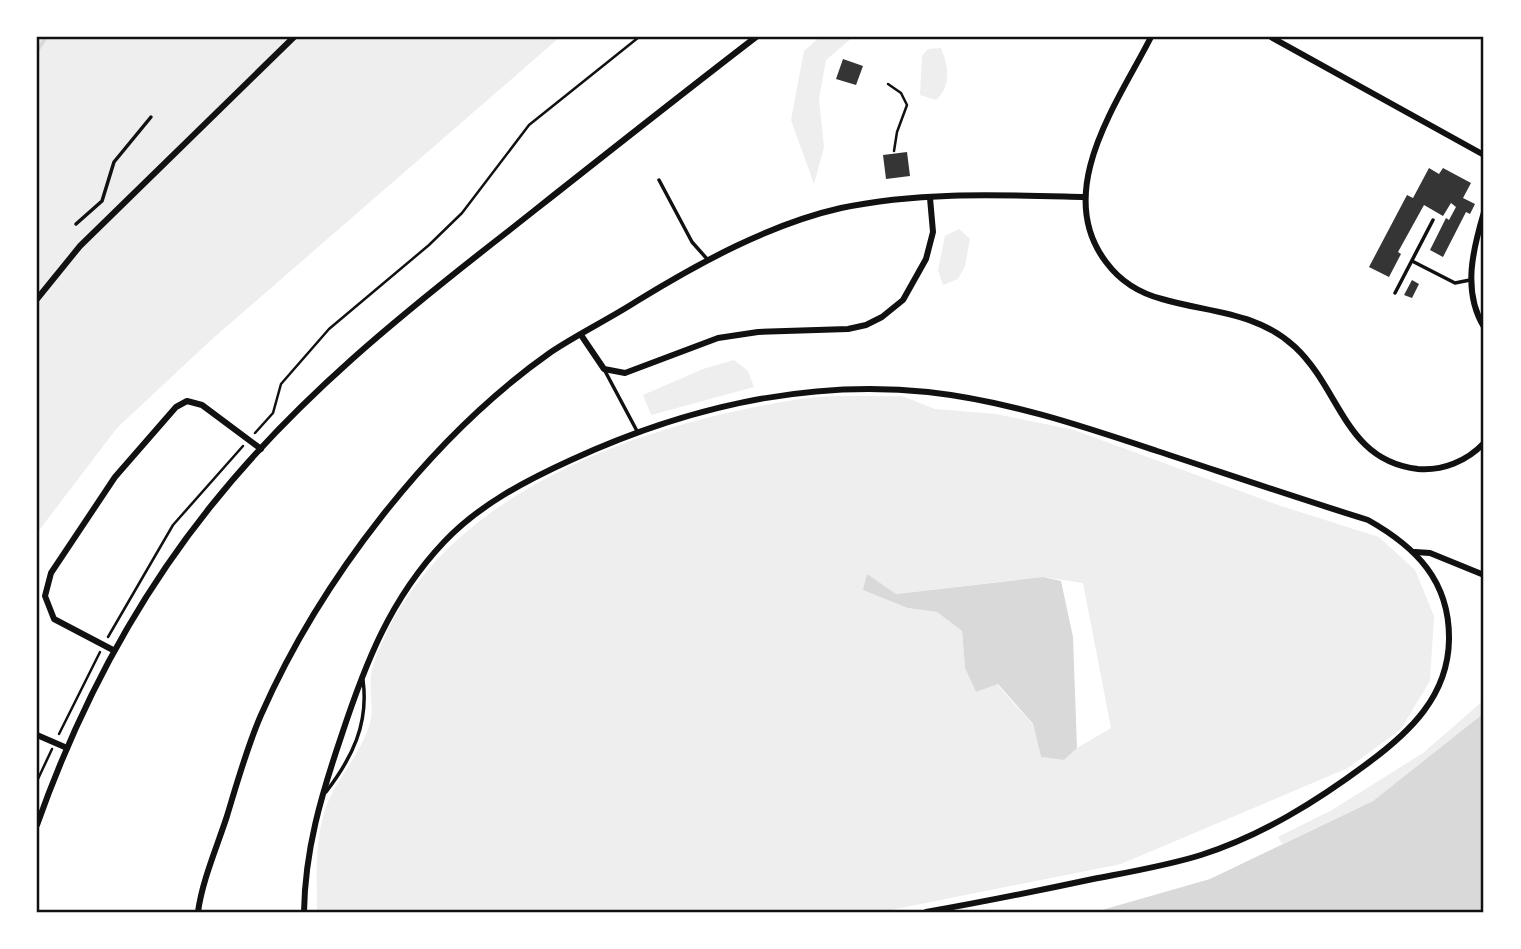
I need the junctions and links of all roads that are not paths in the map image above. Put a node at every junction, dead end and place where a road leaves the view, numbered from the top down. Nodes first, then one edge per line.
1 (295, 37) edge
2 (756, 37) edge
3 (1151, 37) edge
4 (1271, 37) edge
5 (151, 117) dead end
6 (1484, 155) edge
7 (659, 180) dead end
8 (1085, 197) junction
9 (930, 198) junction
10 (1484, 212) edge
11 (1433, 220) dead end
12 (76, 224) dead end
13 (710, 261) junction
14 (1412, 261) junction
15 (1470, 280) junction
16 (1395, 293) dead end
17 (37, 299) edge
18 (1484, 306) edge
19 (1477, 309) junction
20 (1484, 327) edge
21 (581, 335) junction
22 (604, 369) junction
23 (637, 431) junction
24 (1484, 443) edge
25 (261, 449) junction
26 (1415, 552) junction
27 (1484, 575) edge
28 (113, 650) junction
29 (363, 673) junction
30 (37, 735) edge
31 (66, 748) junction
32 (320, 799) junction
33 (37, 825) edge
34 (198, 912) edge
35 (304, 912) edge
36 (926, 912) edge

1 - 17 street
2 - 25 street
3 - 8 street
4 - 6 street
5 - 12 lane
7 - 13 lane
8 - 9 street
8 - 24 street
9 - 13 street
9 - 22 street
10 - 15 street
11 - 14 lane
13 - 21 street
14 - 15 lane
14 - 16 lane
15 - 19 street
18 - 19 lane
19 - 20 street
21 - 22 street
21 - 34 street
22 - 23 lane
23 - 26 street
23 - 29 street
25 - 28 street
25 - 28 street
26 - 27 street
26 - 36 street
28 - 31 street
29 - 32 street
29 - 32 lane
30 - 31 street
31 - 33 street
32 - 35 street

